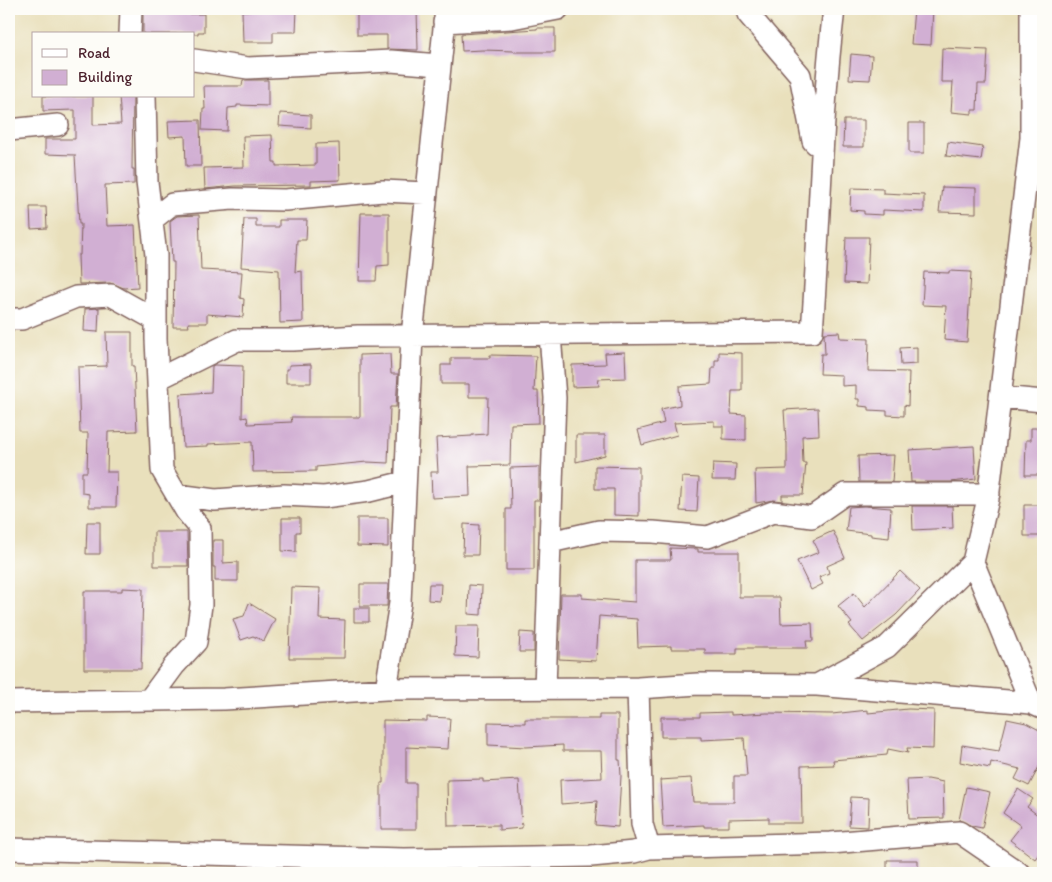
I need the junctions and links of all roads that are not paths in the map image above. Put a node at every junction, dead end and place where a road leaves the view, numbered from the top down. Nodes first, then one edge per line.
1 (131, 9) edge
2 (558, 9) edge
3 (747, 9) edge
4 (834, 9) edge
5 (1031, 9) edge
6 (445, 15) edge
7 (130, 32) edge
8 (195, 60) edge
9 (439, 65) junction
10 (145, 98) edge
11 (58, 125) dead end
12 (9, 130) edge
13 (822, 150) junction
14 (426, 192) junction
15 (152, 220) junction
16 (9, 319) edge
17 (156, 320) junction
18 (550, 335) junction
19 (412, 336) junction
20 (158, 379) junction
21 (1001, 397) junction
22 (1043, 401) edge
23 (405, 482) junction
24 (989, 494) junction
25 (176, 495) junction
26 (208, 499) junction
27 (195, 522) junction
28 (550, 542) junction
29 (973, 562) junction
30 (817, 686) junction
31 (545, 688) junction
32 (638, 688) junction
33 (386, 689) junction
34 (149, 700) junction
35 (9, 702) edge
36 (1037, 706) edge
37 (9, 848) edge
38 (648, 848) junction
39 (1019, 873) edge

1 - 7 street
2 - 6 street
3 - 13 street
4 - 13 street
5 - 21 street
6 - 9 street
8 - 9 street
9 - 14 street
10 - 15 street
11 - 12 street
13 - 18 street
14 - 15 street
14 - 19 street
15 - 17 street
16 - 17 street
17 - 20 street
18 - 19 street
18 - 28 street
19 - 20 street
19 - 23 street
20 - 25 street
21 - 22 street
21 - 24 street
23 - 26 street
23 - 33 street
24 - 28 street
24 - 29 street
25 - 26 street
25 - 27 street
26 - 27 street
27 - 34 street
28 - 31 street
29 - 30 street
29 - 36 street
30 - 32 street
30 - 36 street
31 - 32 street
31 - 33 street
32 - 38 street
33 - 34 street
34 - 35 street
37 - 38 street
38 - 39 street

